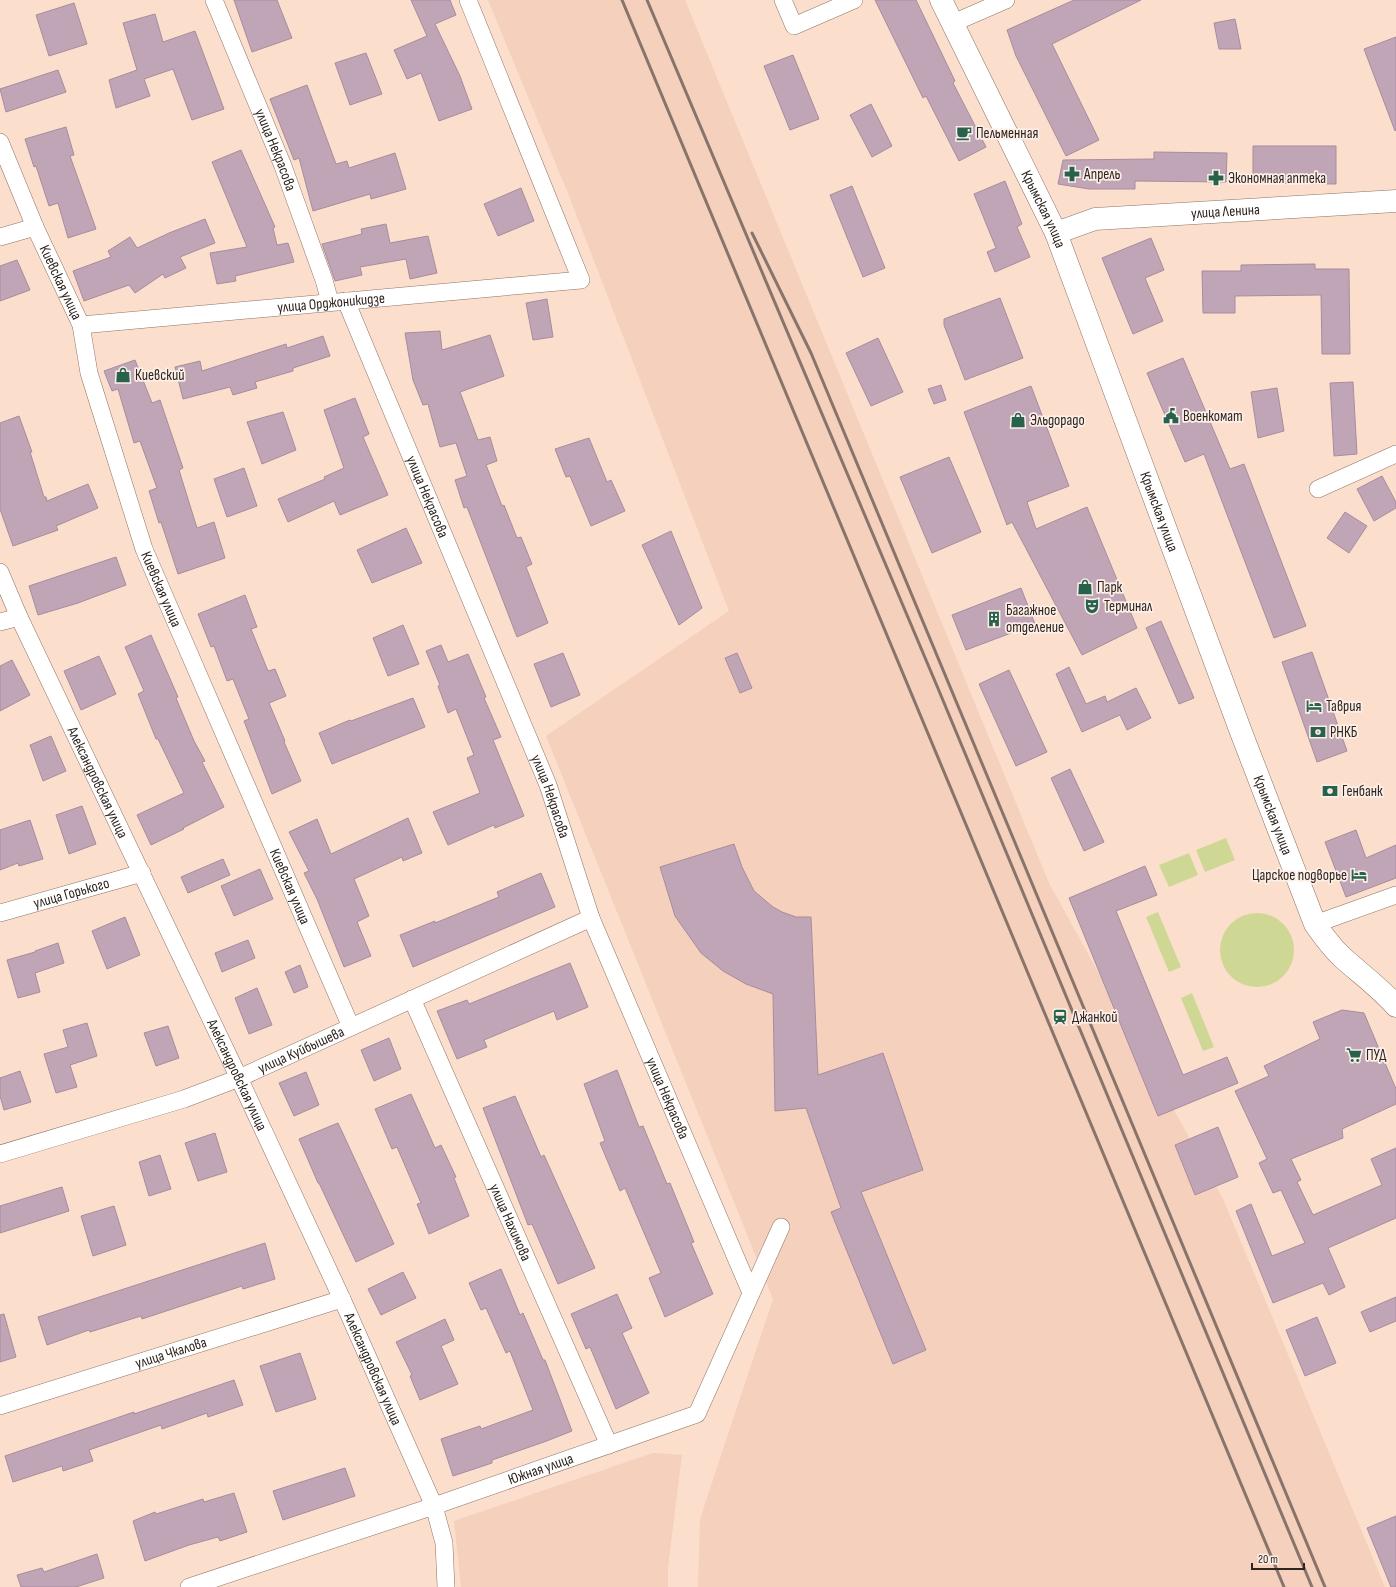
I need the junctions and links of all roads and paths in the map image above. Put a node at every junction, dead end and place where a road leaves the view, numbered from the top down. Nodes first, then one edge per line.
1 (214, 0) edge
2 (468, 0) edge
3 (783, 0) edge
4 (854, 0) edge
5 (941, 0) edge
6 (1006, 0) edge
7 (953, 23) junction
8 (0, 142) edge
9 (1396, 201) edge
10 (35, 227) junction
11 (1056, 233) junction
12 (0, 237) edge
13 (338, 302) junction
14 (81, 325) junction
15 (1396, 454) edge
16 (1318, 490) dead end
17 (0, 572) edge
18 (19, 617) junction
19 (0, 622) edge
20 (142, 873) junction
21 (1396, 895) edge
22 (0, 913) edge
23 (591, 918) junction
24 (1315, 924) junction
25 (412, 999) junction
26 (1396, 1006) edge
27 (351, 1027) junction
28 (239, 1078) junction
29 (0, 1154) edge
30 (781, 1227) dead end
31 (751, 1293) junction
32 (342, 1300) junction
33 (0, 1406) edge
34 (609, 1445) junction
35 (434, 1506) junction
36 (189, 1587) edge
37 (446, 1587) edge

1 - 13 street, улица Некрасова
2 - 13 street, улица Орджоникидзе
3 - 4 street
5 - 7 main road, Крымская улица
6 - 7 street
7 - 11 main road, Крымская улица
8 - 10 street, Киевская улица
9 - 11 main road, улица Ленина
10 - 12 street
10 - 14 street, Киевская улица
11 - 24 main road, Крымская улица
13 - 14 street, улица Орджоникидзе
13 - 23 street, улица Некрасова
14 - 27 street, Киевская улица
15 - 16 street
17 - 18 street, Александровская улица
18 - 19 street
18 - 20 street, Александровская улица
20 - 22 street, улица Горького
20 - 28 street, Александровская улица
21 - 24 street
23 - 25 street, улица Куйбышева
23 - 31 street, улица Некрасова
24 - 26 main road, Крымская улица
25 - 27 street, улица Куйбышева
25 - 34 street, улица Нахимова
27 - 28 street, улица Куйбышева
28 - 29 street, улица Куйбышева
28 - 32 street, Александровская улица
30 - 31 street, Южная улица
31 - 34 street, Южная улица
32 - 33 street, улица Чкалова
32 - 35 street, Александровская улица
34 - 35 street, Южная улица
35 - 36 street, Южная улица
35 - 37 street, Александровская улица

